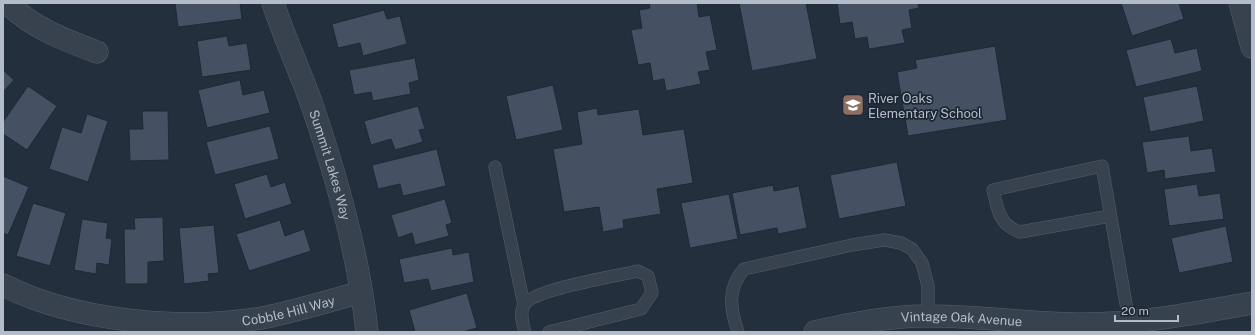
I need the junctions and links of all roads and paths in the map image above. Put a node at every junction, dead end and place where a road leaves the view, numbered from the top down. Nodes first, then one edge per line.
1 (7, 3) edge
2 (272, 3) edge
3 (1240, 3) edge
4 (1252, 47) edge
5 (98, 52) dead end
6 (495, 167) dead end
7 (1110, 216) junction
8 (3, 285) edge
9 (361, 292) junction
10 (528, 301) junction
11 (1252, 304) edge
12 (928, 316) junction
13 (1129, 321) junction
14 (367, 332) edge
15 (526, 332) edge
16 (549, 332) edge
17 (738, 332) edge
18 (815, 332) edge

1 - 5 street
2 - 9 street, Summit Lakes Way
3 - 4 street
6 - 10 lane
7 - 7 lane
7 - 13 lane
8 - 9 street, Cobble Hill Way
9 - 14 street, Summit Lakes Way
10 - 15 lane
10 - 16 lane
11 - 13 street, Vintage Oak Avenue
12 - 13 street, Vintage Oak Avenue
12 - 17 lane
12 - 18 street, Vintage Oak Avenue

